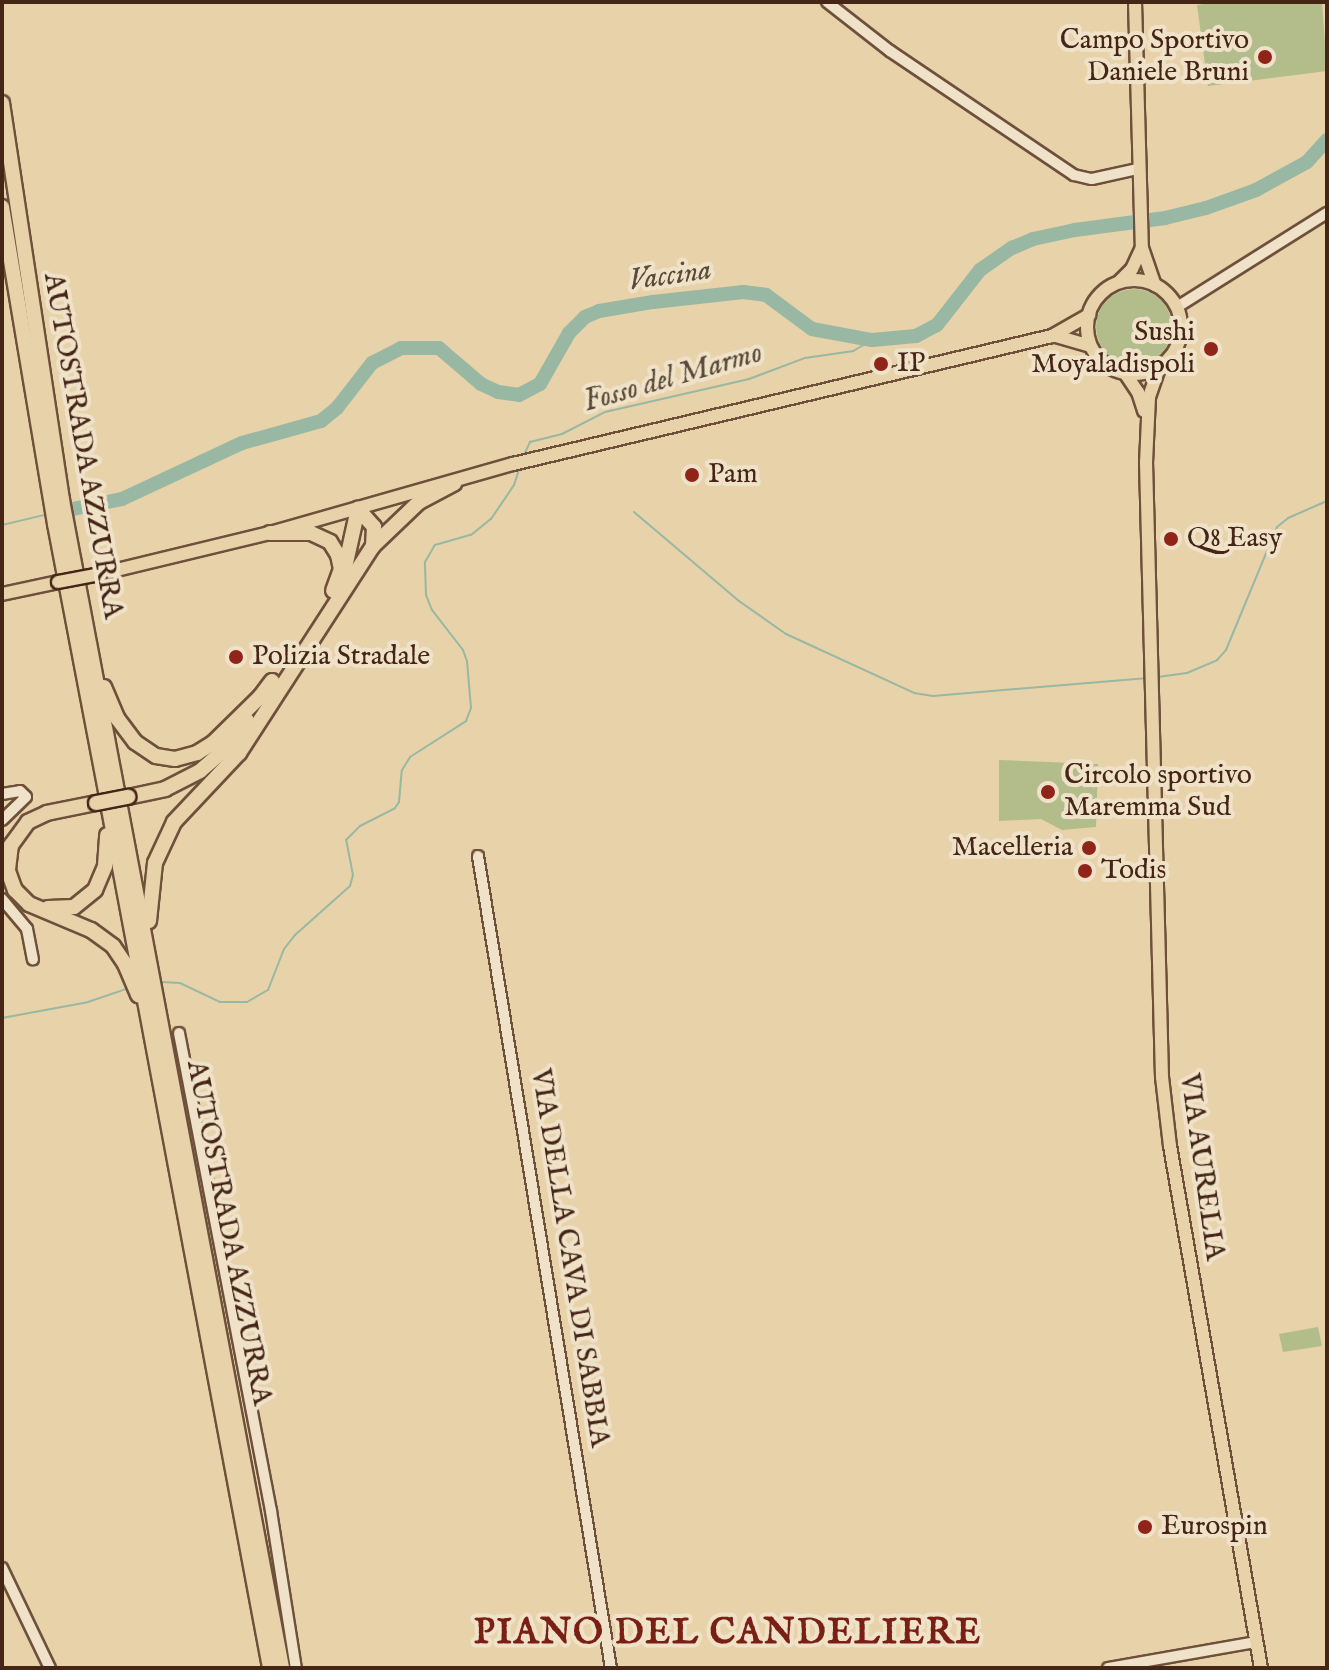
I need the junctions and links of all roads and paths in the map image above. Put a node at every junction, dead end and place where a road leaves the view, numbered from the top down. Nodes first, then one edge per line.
1 (827, 2) edge
2 (1136, 6) edge
3 (2, 103) edge
4 (1138, 169) junction
5 (2, 207) edge
6 (1327, 213) edge
7 (1142, 248) junction
8 (1117, 283) junction
9 (1155, 285) junction
10 (1177, 307) junction
11 (1089, 315) junction
12 (1052, 336) junction
13 (1091, 346) junction
14 (1159, 368) junction
15 (1125, 373) junction
16 (1147, 426) junction
17 (454, 483) junction
18 (57, 501) junction
19 (358, 509) junction
20 (60, 522) junction
21 (270, 533) junction
22 (373, 546) junction
23 (340, 580) junction
24 (2, 594) edge
25 (81, 594) junction
26 (261, 696) junction
27 (261, 714) junction
28 (2, 794) edge
29 (110, 803) junction
30 (2, 820) edge
31 (478, 856) dead end
32 (2, 899) edge
33 (33, 959) dead end
34 (148, 984) junction
35 (179, 1033) dead end
36 (167, 1083) junction
37 (2, 1568) edge
38 (1256, 1642) junction
39 (50, 1668) edge
40 (270, 1668) edge
41 (282, 1668) edge
42 (296, 1668) edge
43 (611, 1668) edge
44 (1108, 1668) edge
45 (1261, 1668) edge

1 - 4 street
2 - 4 main road
3 - 18 highway, AUTOSTRADA AZZURRA
4 - 7 main road
5 - 18 highway, AUTOSTRADA AZZURRA
6 - 10 street
7 - 8 main road
7 - 9 main road
8 - 9 main road
8 - 11 main road
9 - 10 main road
10 - 14 main road
11 - 12 main road
11 - 13 main road
12 - 13 main road
12 - 17 main road
13 - 15 main road
14 - 15 main road
14 - 16 main road, VIA AURELIA
15 - 16 main road, VIA AURELIA
16 - 38 main road, VIA AURELIA
17 - 19 main road
17 - 22 highway
18 - 20 highway, AUTOSTRADA AZZURRA
19 - 21 main road
19 - 22 highway
19 - 23 highway
20 - 25 highway, AUTOSTRADA AZZURRA
20 - 29 highway, AUTOSTRADA AZZURRA
21 - 23 highway
21 - 24 main road, bridge
22 - 27 highway
23 - 26 highway
25 - 26 highway
25 - 29 highway, AUTOSTRADA AZZURRA
26 - 29 highway
27 - 29 highway
27 - 34 highway
28 - 30 street
29 - 29 highway
29 - 34 highway, AUTOSTRADA AZZURRA
29 - 34 highway
31 - 43 street, VIA DELLA CAVA DI SABBIA
32 - 33 street
34 - 36 highway
34 - 36 highway
35 - 42 street
36 - 40 highway, AUTOSTRADA AZZURRA
36 - 41 highway, AUTOSTRADA AZZURRA
37 - 39 street
38 - 44 street
38 - 45 main road, VIA AURELIA

